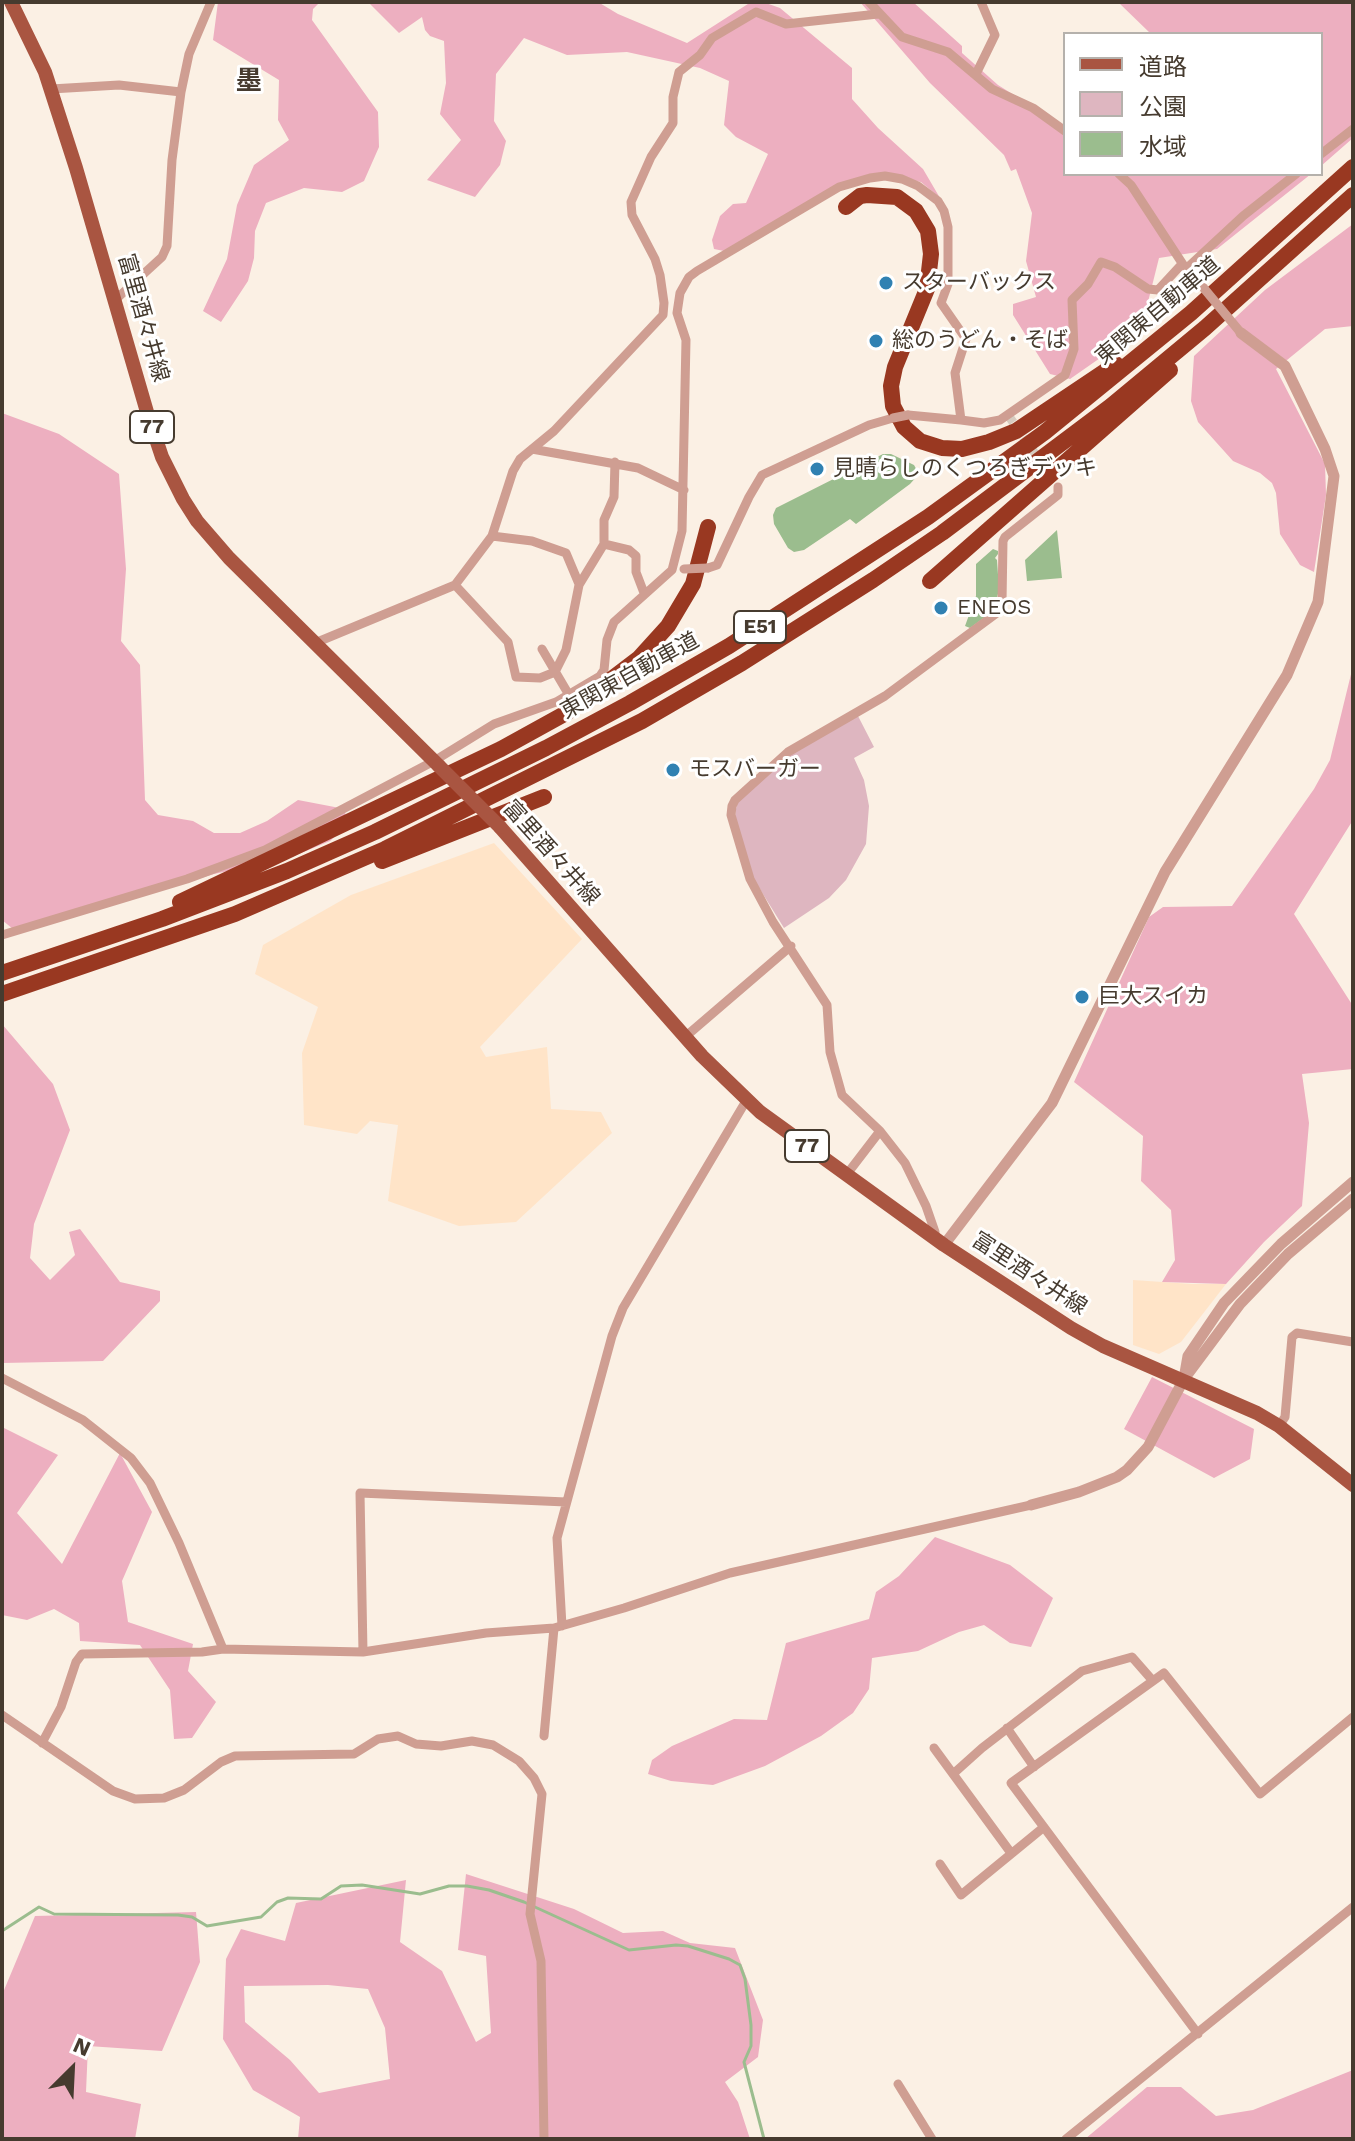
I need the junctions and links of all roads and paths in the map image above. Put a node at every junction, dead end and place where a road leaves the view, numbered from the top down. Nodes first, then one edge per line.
1 (11, 2) edge
2 (211, 2) edge
3 (869, 2) edge
4 (981, 2) edge
5 (878, 14) junction
6 (976, 74) junction
7 (51, 89) junction
8 (181, 92) junction
9 (1353, 129) edge
10 (1063, 130) edge
11 (1323, 152) edge
12 (1353, 167) edge
13 (1121, 176) edge
14 (1293, 176) edge
15 (1353, 195) edge
16 (846, 207) dead end
17 (1187, 269) junction
18 (1253, 286) junction
19 (114, 301) junction
20 (1191, 313) junction
21 (663, 315) junction
22 (679, 320) junction
23 (1241, 333) joint
24 (961, 420) junction
25 (532, 449) junction
26 (615, 462) junction
27 (1058, 487) dead end
28 (684, 490) junction
29 (708, 527) dead end
30 (492, 536) junction
31 (604, 544) junction
32 (672, 570) junction
33 (930, 581) dead end
34 (579, 584) junction
35 (455, 585) junction
36 (644, 593) junction
37 (315, 643) junction
38 (542, 649) dead end
39 (555, 672) junction
40 (569, 695) junction
41 (436, 764) junction
42 (544, 797) dead end
43 (296, 889) junction
44 (2, 935) edge
45 (104, 940) junction
46 (791, 946) junction
47 (2, 973) edge
48 (2, 994) edge
49 (685, 1037) junction
50 (746, 1101) junction
51 (880, 1131) junction
52 (847, 1174) junction
53 (1353, 1182) edge
54 (1353, 1199) edge
55 (938, 1242) junction
56 (1353, 1342) edge
57 (2, 1378) edge
58 (1184, 1379) junction
59 (1279, 1426) junction
60 (1353, 1485) edge
61 (566, 1502) junction
62 (1031, 1505) joint
63 (558, 1627) junction
64 (223, 1649) junction
65 (363, 1652) junction
66 (1153, 1681) junction
67 (2, 1715) edge
68 (1353, 1717) edge
69 (1007, 1728) junction
70 (544, 1736) dead end
71 (42, 1743) junction
72 (934, 1748) dead end
73 (1034, 1767) junction
74 (953, 1774) junction
75 (1044, 1827) junction
76 (1011, 1853) junction
77 (940, 1864) dead end
78 (1353, 1907) edge
79 (1198, 2034) junction
80 (898, 2084) dead end
81 (544, 2139) edge
82 (932, 2139) edge
83 (1066, 2139) edge

1 - 7 main road, 富里酒々井線 / 77
2 - 8 street
3 - 5 street
4 - 6 street
5 - 6 street
5 - 21 street
6 - 10 street
7 - 8 street
7 - 19 main road, 富里酒々井線 / 77
8 - 19 street
9 - 11 street
12 - 20 highway, 東関東自動車道 / E51
13 - 17 street
14 - 17 street
15 - 18 highway, 東関東自動車道 / E51
16 - 20 highway
17 - 23 street, bridge
17 - 24 street
18 - 33 highway
18 - 43 highway, 東関東自動車道 / E51
19 - 37 main road, 富里酒々井線 / 77
20 - 45 highway, 東関東自動車道 / E51
21 - 22 street
21 - 25 street
22 - 24 street
22 - 28 street
23 - 55 street
24 - 32 street, bridge
25 - 26 street
25 - 30 street
26 - 28 street
26 - 31 street
27 - 46 street
28 - 32 street
29 - 45 highway
30 - 34 street
30 - 35 street
31 - 34 street
31 - 36 street
32 - 36 street
34 - 39 street
35 - 37 street
35 - 39 street
36 - 40 street
37 - 41 main road, 富里酒々井線 / 77
38 - 39 street
39 - 40 street
40 - 41 street
41 - 44 street
41 - 49 main road, 富里酒々井線 / 77, bridge
42 - 43 highway
43 - 48 highway, 東関東自動車道 / E51
45 - 47 highway, 東関東自動車道 / E51
46 - 49 street
46 - 51 street
49 - 50 main road, 富里酒々井線 / 77
50 - 52 main road, 富里酒々井線 / 77
50 - 61 street
51 - 52 street
51 - 55 street
52 - 55 main road, 富里酒々井線 / 77
53 - 58 street
54 - 58 street
55 - 58 main road, 富里酒々井線 / 77
56 - 59 street
57 - 64 street
58 - 59 main road, 富里酒々井線 / 77
58 - 62 street
59 - 60 main road, 富里酒々井線 / 77
61 - 63 street
61 - 65 street
62 - 63 street
63 - 65 street
63 - 70 street
64 - 65 street
64 - 71 street
66 - 68 street
66 - 69 street
66 - 73 street
67 - 71 street
69 - 73 street
69 - 74 street
71 - 81 street
72 - 74 street
73 - 75 street
74 - 76 street
75 - 76 street
75 - 79 street
76 - 77 street
78 - 79 street
79 - 83 street
80 - 82 street

